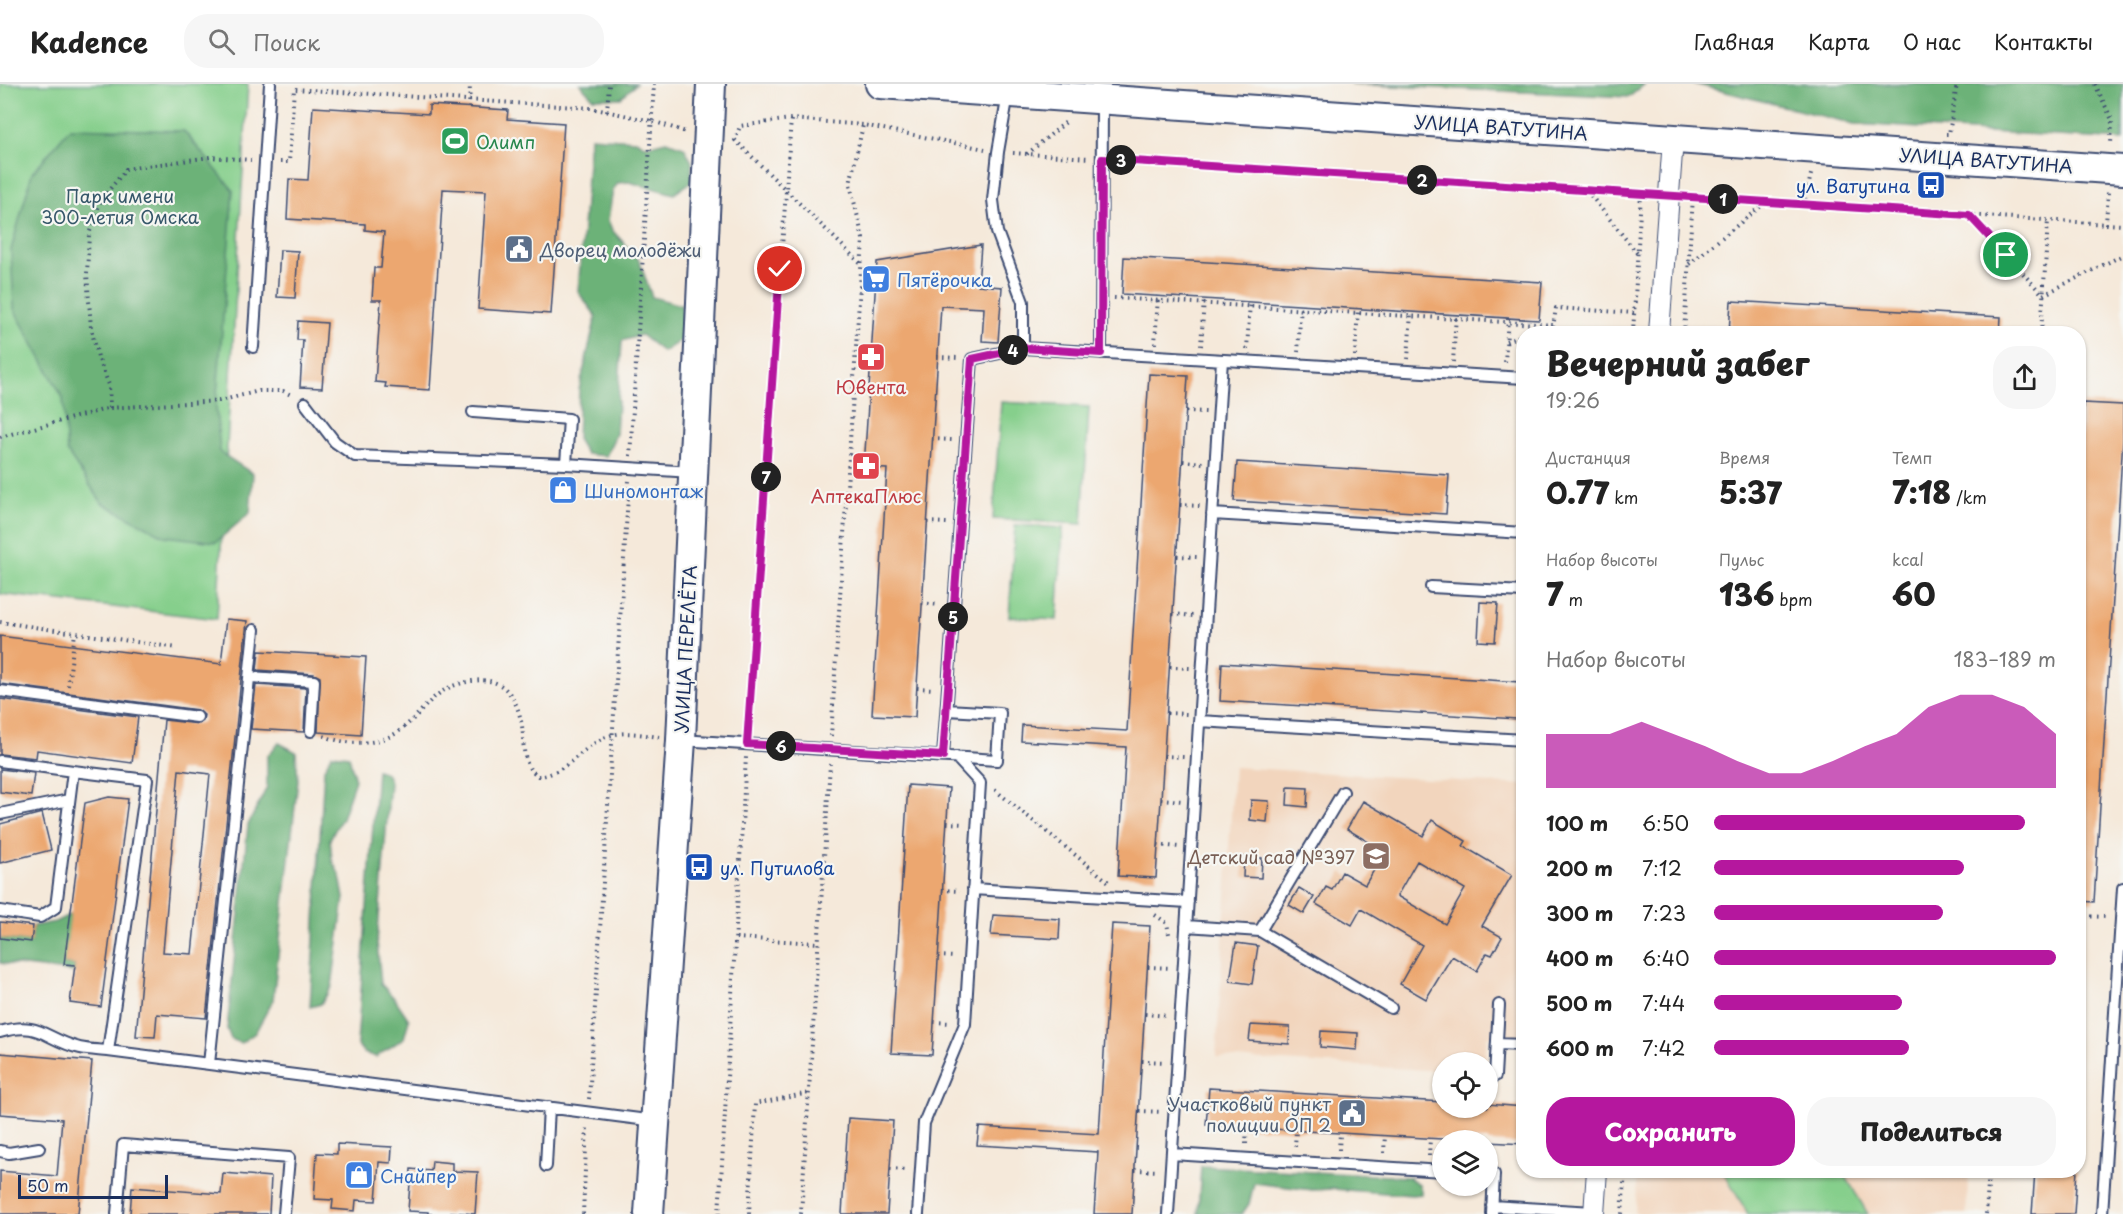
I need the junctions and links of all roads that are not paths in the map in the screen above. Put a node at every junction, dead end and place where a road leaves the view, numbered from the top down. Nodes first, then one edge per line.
1 (270, 84) edge
2 (711, 84) edge
3 (881, 84) edge
4 (1009, 93) junction
5 (1102, 99) junction
6 (1673, 140) junction
7 (2123, 170) edge
8 (1660, 326) edge
9 (253, 347) dead end
10 (1023, 348) junction
11 (1101, 353) junction
12 (1222, 360) junction
13 (1516, 378) edge
14 (305, 403) road end
15 (473, 412) dead end
16 (566, 464) junction
17 (693, 472) junction
18 (1212, 514) junction
19 (1516, 533) edge
20 (1431, 587) dead end
21 (1516, 592) edge
22 (254, 630) dead end
23 (250, 677) junction
24 (0, 691) edge
25 (947, 710) junction
26 (197, 717) dead end
27 (1199, 720) junction
28 (311, 731) road end
29 (681, 740) junction
30 (1516, 740) edge
31 (943, 756) junction
32 (956, 757) junction
33 (0, 761) edge
34 (73, 771) junction
35 (1343, 792) dead end
36 (69, 800) junction
37 (0, 814) edge
38 (2123, 888) edge
39 (974, 889) junction
40 (1188, 902) junction
41 (0, 911) edge
42 (1186, 926) junction
43 (1260, 931) junction
44 (1499, 1005) dead end
45 (1391, 1008) dead end
46 (0, 1032) edge
47 (1497, 1044) junction
48 (1516, 1045) edge
49 (108, 1051) junction
50 (1496, 1052) edge
51 (209, 1064) junction
52 (549, 1107) junction
53 (655, 1121) junction
54 (39, 1148) dead end
55 (0, 1151) edge
56 (1172, 1154) junction
57 (546, 1166) dead end
58 (1432, 1170) edge
59 (1596, 1178) edge
60 (1492, 1210) edge
61 (1594, 1213) edge
62 (117, 1214) edge
63 (284, 1214) edge
64 (649, 1214) edge
65 (918, 1214) edge
66 (1168, 1214) edge
67 (2103, 1214) edge

1 - 9 lane
2 - 17 main road, УЛИЦА ПЕРЕЛЁТА
3 - 4 main road, УЛИЦА ВАТУТИНА
4 - 5 main road, УЛИЦА ВАТУТИНА
4 - 10 lane
5 - 6 main road, УЛИЦА ВАТУТИНА
5 - 11 lane
6 - 7 main road, УЛИЦА ВАТУТИНА
6 - 8 street
10 - 11 lane
10 - 25 lane
11 - 12 lane
12 - 13 lane
12 - 18 lane
14 - 16 lane
15 - 16 lane
16 - 17 lane
17 - 29 main road, УЛИЦА ПЕРЕЛЁТА
18 - 19 lane
18 - 27 lane
20 - 21 lane
22 - 23 lane
23 - 28 lane
23 - 51 lane
24 - 26 lane
25 - 31 lane
25 - 32 lane
27 - 30 lane
27 - 40 lane
29 - 31 lane
29 - 53 main road, УЛИЦА ПЕРЕЛЁТА
31 - 32 lane
32 - 39 lane
33 - 34 lane
34 - 36 lane
34 - 49 lane
35 - 43 lane
36 - 37 lane
36 - 41 lane
38 - 67 lane
39 - 40 lane
39 - 65 lane
40 - 42 lane
42 - 43 lane
42 - 56 lane
43 - 45 lane
44 - 47 lane
46 - 49 lane
47 - 48 lane
47 - 50 lane
49 - 51 lane
51 - 52 lane
52 - 53 lane
52 - 57 lane
53 - 64 main road, УЛИЦА ПЕРЕЛЁТА
54 - 55 lane
56 - 58 lane
56 - 66 lane
59 - 61 street
60 - 61 lane
62 - 63 lane

